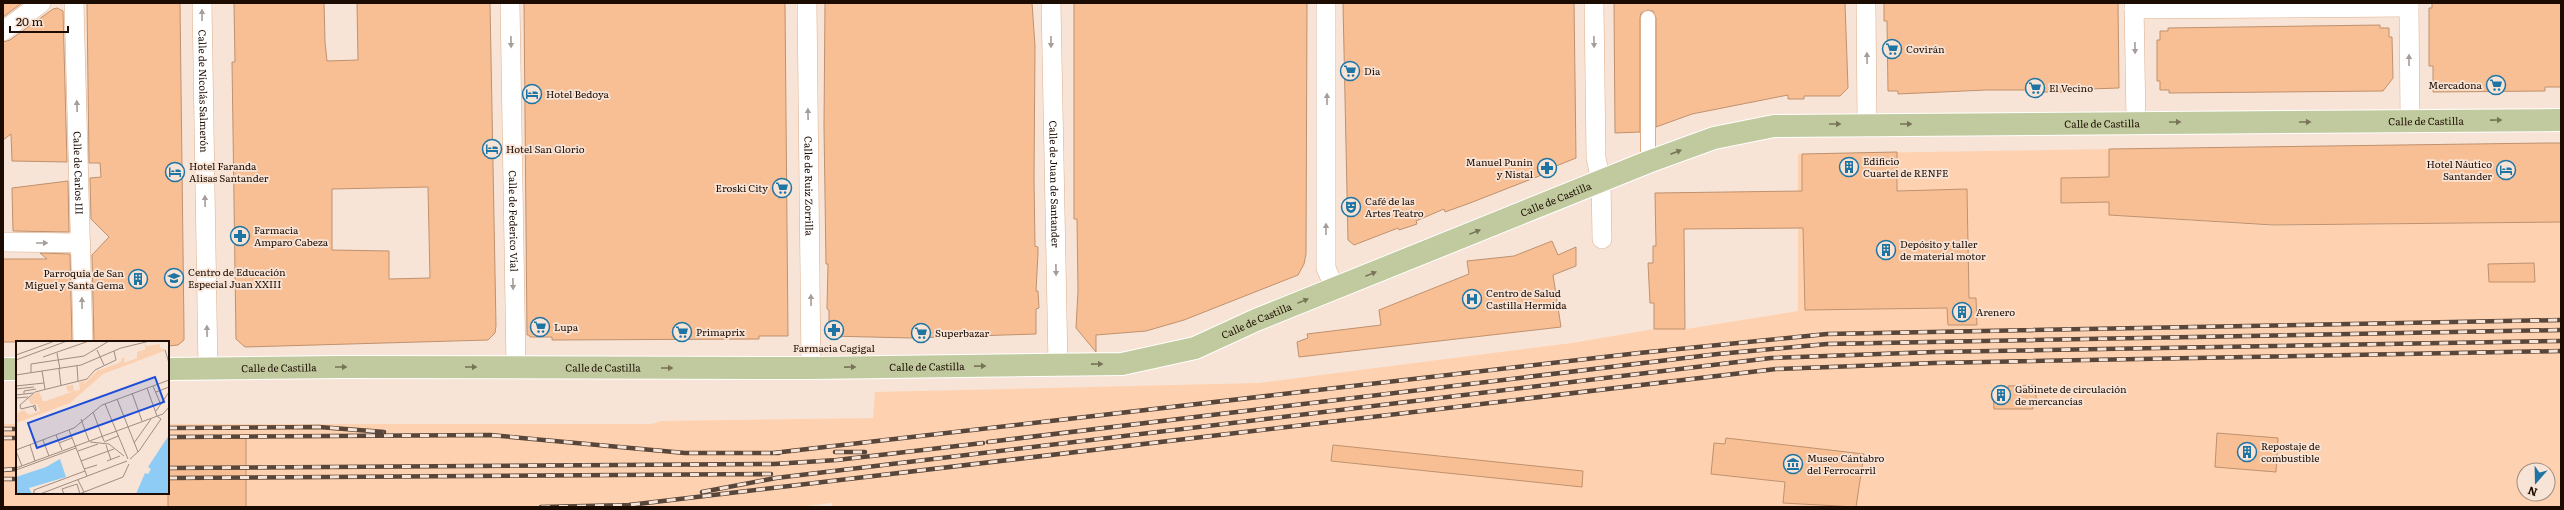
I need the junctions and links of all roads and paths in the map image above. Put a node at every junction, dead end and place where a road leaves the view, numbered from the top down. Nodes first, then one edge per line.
1 (41, 3) edge
2 (74, 3) edge
3 (202, 3) edge
4 (510, 3) edge
5 (807, 3) edge
6 (1051, 3) edge
7 (1326, 3) edge
8 (1594, 3) edge
9 (1866, 3) edge
10 (2409, 5) edge
11 (2134, 6) edge
12 (1648, 18) dead end
13 (3, 31) edge
14 (2561, 120) edge
15 (2136, 122) junction
16 (2410, 122) junction
17 (1867, 124) junction
18 (1648, 162) junction
19 (1601, 180) junction
20 (1602, 239) dead end
21 (3, 242) edge
22 (81, 243) junction
23 (1335, 289) junction
24 (83, 341) edge
25 (1058, 365) junction
26 (516, 367) junction
27 (811, 368) junction
28 (3, 369) edge
29 (16, 369) edge
30 (169, 370) edge
31 (208, 370) junction

1 - 13 street
22 -> 2 street, Calle de Carlos III
31 -> 3 street, Calle de Nicolás Salmerón
4 -> 26 street, Calle de Federico Vial
27 -> 5 street, Calle de Ruiz Zorrilla
6 -> 25 street, Calle de Juan de Santander
23 -> 7 street
8 -> 19 street
17 -> 9 street
10 - 11 street
16 -> 10 street
11 -> 15 street
12 - 18 street
16 -> 14 main road, Calle de Castilla
15 -> 16 main road, Calle de Castilla
17 -> 15 main road, Calle de Castilla
18 -> 17 main road, Calle de Castilla
18 - 19 main road, Calle de Castilla
19 - 20 street
23 -> 19 main road, Calle de Castilla
21 -> 22 street
24 -> 22 street, Calle de Carlos III
25 -> 23 main road, Calle de Castilla
27 -> 25 main road, Calle de Castilla
26 -> 27 main road, Calle de Castilla
31 -> 26 main road, Calle de Castilla
28 - 29 main road
30 - 31 main road, Calle de Castilla

